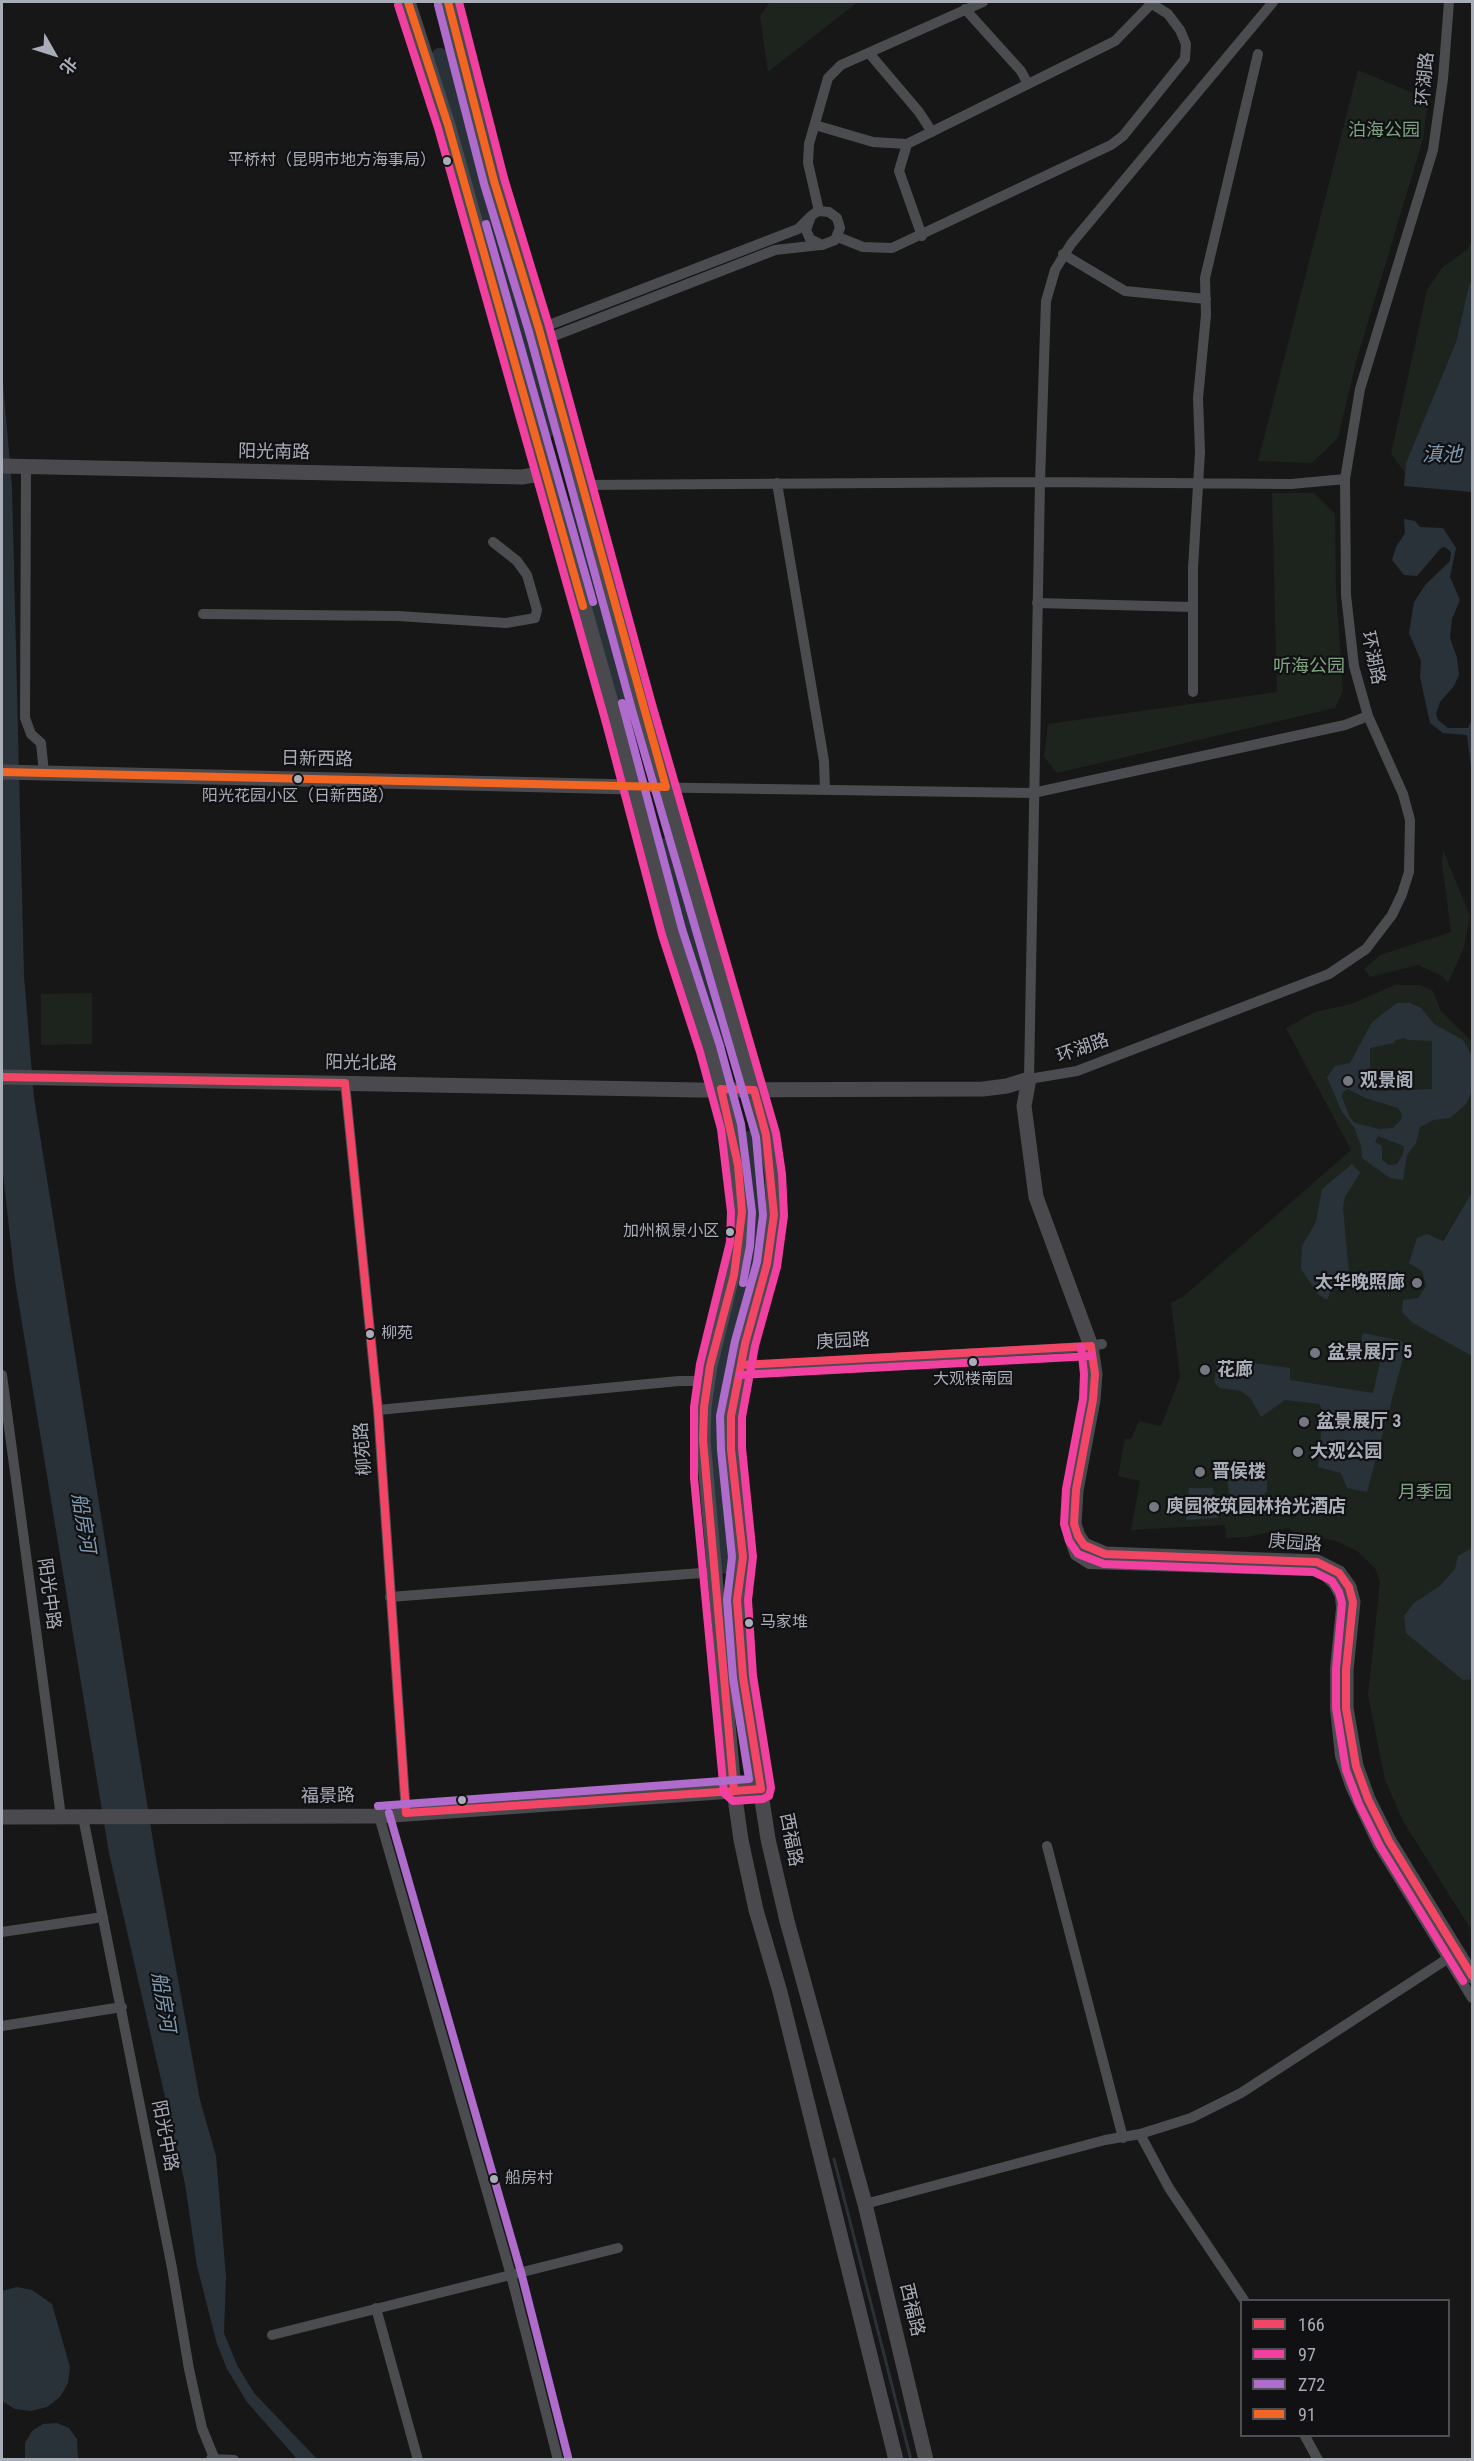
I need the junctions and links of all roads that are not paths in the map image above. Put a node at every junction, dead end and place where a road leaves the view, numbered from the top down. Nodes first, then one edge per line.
1 (408, 2) edge
2 (448, 2) edge
3 (983, 2) edge
4 (1150, 2) edge
5 (1273, 2) edge
6 (1449, 2) edge
7 (965, 9) junction
8 (869, 53) junction
9 (1258, 54) dead end
10 (1028, 84) junction
11 (815, 125) junction
12 (932, 132) junction
13 (907, 144) junction
14 (815, 214) junction
15 (922, 236) junction
16 (838, 237) junction
17 (822, 245) junction
18 (1063, 254) junction
19 (1206, 299) junction
20 (540, 335) junction
21 (2, 466) edge
22 (23, 467) junction
23 (546, 473) junction
24 (1345, 479) junction
25 (1040, 482) junction
26 (1197, 482) junction
27 (777, 483) junction
28 (581, 485) junction
29 (493, 542) dead end
30 (1037, 603) junction
31 (1192, 607) junction
32 (202, 614) dead end
33 (1193, 692) dead end
34 (1368, 716) junction
35 (2, 772) edge
36 (44, 773) junction
37 (632, 787) junction
38 (666, 787) junction
39 (825, 790) junction
40 (1033, 793) junction
41 (2, 1077) edge
42 (1029, 1079) junction
43 (345, 1083) junction
44 (721, 1089) junction
45 (754, 1090) junction
46 (1096, 1345) junction
47 (741, 1365) junction
48 (2, 1375) edge
49 (708, 1381) junction
50 (378, 1410) junction
51 (1074, 1524) junction
52 (714, 1572) junction
53 (390, 1597) junction
54 (761, 1789) junction
55 (734, 1791) junction
56 (406, 1813) junction
57 (379, 1816) junction
58 (2, 1817) edge
59 (61, 1817) junction
60 (83, 1817) junction
61 (1047, 1846) dead end
62 (103, 1917) junction
63 (2, 1932) edge
64 (1447, 1959) junction
65 (1473, 1976) edge
66 (1473, 1998) edge
67 (122, 2007) junction
68 (2, 2026) edge
69 (1140, 2134) junction
70 (1123, 2138) junction
71 (865, 2204) junction
72 (618, 2248) dead end
73 (511, 2275) junction
74 (1243, 2299) edge
75 (376, 2308) junction
76 (272, 2335) dead end
77 (1306, 2437) edge
78 (214, 2459) edge
79 (234, 2460) edge
80 (418, 2460) edge
81 (558, 2460) edge
82 (896, 2460) edge
83 (926, 2460) edge
84 (1318, 2460) edge

1 - 23 main road
2 - 20 main road, 西福路
3 - 7 street
4 - 10 street
4 - 15 street
5 - 18 street
6 - 24 street, 环湖路
7 - 8 street
7 - 10 street
8 - 11 street
8 - 12 street
9 - 19 street
10 - 12 street
11 - 13 street
11 - 14 street
12 - 13 street
13 - 15 street
14 - 16 street
14 - 17 street
14 - 20 street
15 - 16 street
16 - 17 street
17 - 20 street
18 - 19 street
18 - 25 street
19 - 26 street
20 - 28 main road, 西福路
21 - 22 main road, 阳光南路
22 - 23 main road, 阳光南路
22 - 36 street
23 - 37 main road
24 - 26 street
24 - 34 street, 环湖路
25 - 26 street
25 - 27 street
25 - 30 street
26 - 31 street
27 - 28 street
27 - 39 street
28 - 38 main road, 西福路
29 - 32 street
30 - 31 street
30 - 40 street
31 - 33 street
34 - 40 street
34 - 42 street, 环湖路
35 - 36 main road, 日新西路
36 - 37 main road, 日新西路
37 - 38 street
37 - 44 main road
38 - 39 street
38 - 45 main road, 西福路
39 - 40 street
40 - 42 street
41 - 43 main road, 阳光北路
42 - 45 main road, 阳光北路
42 - 46 main road
43 - 44 main road, 阳光北路
43 - 50 street, 柳苑路
44 - 45 main road, 阳光北路
44 - 49 main road
45 - 47 main road, 西福路
46 - 47 street, 庚园路
46 - 51 main road
47 - 54 main road, 西福路
48 - 59 street, 阳光中路
49 - 50 street
49 - 52 main road
50 - 53 street, 柳苑路
51 - 64 street
51 - 65 main road, 庚园路
52 - 53 street
52 - 55 main road
53 - 56 street, 柳苑路
54 - 55 main road, 福景路
54 - 71 main road, 西福路
55 - 56 main road, 福景路
55 - 82 main road
56 - 57 main road, 福景路
57 - 60 main road, 福景路
57 - 73 street
58 - 59 main road, 福景路
59 - 60 main road, 福景路
60 - 62 street, 阳光中路
61 - 70 street
62 - 63 street
62 - 67 street, 阳光中路
64 - 66 street
64 - 69 street
67 - 68 street
67 - 78 street, 阳光中路
69 - 70 street
69 - 74 street
70 - 71 street
71 - 83 main road, 西福路
72 - 73 street
73 - 75 street
73 - 81 street
75 - 76 street
75 - 80 street
77 - 84 street
78 - 79 street

